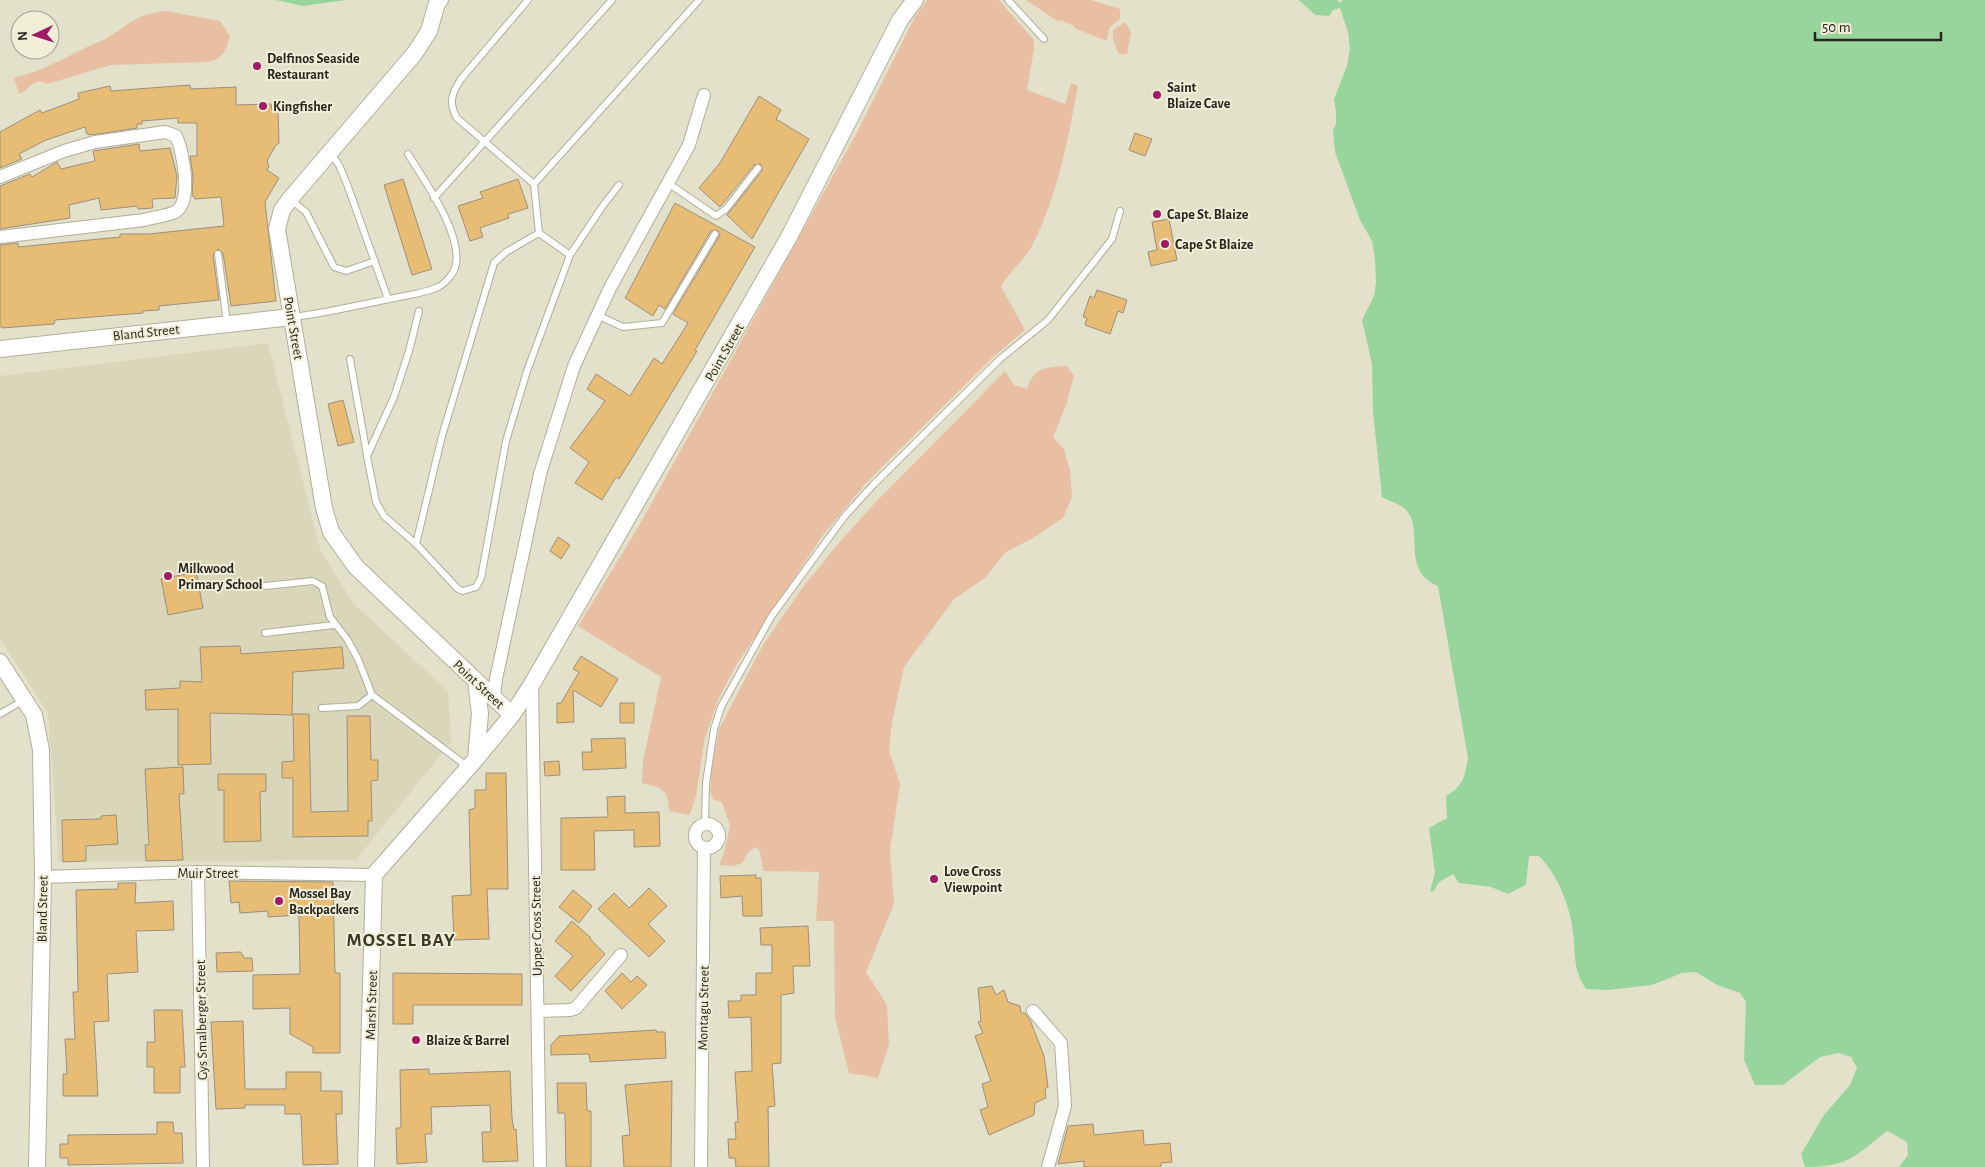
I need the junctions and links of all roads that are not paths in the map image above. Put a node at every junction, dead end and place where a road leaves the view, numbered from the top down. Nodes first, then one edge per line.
1 (440, 0) edge
2 (528, 0) edge
3 (612, 0) edge
4 (699, 0) edge
5 (915, 0) edge
6 (1008, 0) edge
7 (1044, 39) dead end
8 (704, 95) dead end
9 (486, 142) junction
10 (330, 154) junction
11 (408, 154) dead end
12 (758, 168) dead end
13 (0, 177) edge
14 (668, 183) junction
15 (534, 184) junction
16 (619, 185) dead end
17 (434, 198) junction
18 (290, 199) junction
19 (1120, 211) dead end
20 (538, 233) junction
21 (715, 234) dead end
22 (0, 237) edge
23 (218, 254) dead end
24 (570, 255) junction
25 (375, 261) junction
26 (388, 299) junction
27 (418, 311) dead end
28 (597, 315) junction
29 (292, 317) junction
30 (227, 323) junction
31 (0, 349) edge
32 (350, 359) dead end
33 (367, 456) junction
34 (416, 544) junction
35 (265, 586) dead end
36 (334, 625) junction
37 (265, 633) dead end
38 (0, 662) edge
39 (476, 681) junction
40 (532, 684) junction
41 (372, 695) junction
42 (494, 696) junction
43 (25, 699) junction
44 (322, 708) dead end
45 (0, 714) edge
46 (512, 714) junction
47 (479, 736) junction
48 (472, 764) junction
49 (705, 824) junction
50 (704, 848) junction
51 (198, 872) junction
52 (374, 875) junction
53 (42, 877) junction
54 (621, 955) dead end
55 (538, 1011) junction
56 (1033, 1011) dead end
57 (37, 1167) edge
58 (203, 1167) edge
59 (366, 1167) edge
60 (540, 1167) edge
61 (701, 1167) edge
62 (1048, 1167) edge

1 - 10 street, Point Street
2 - 9 lane
3 - 9 lane
4 - 15 lane
5 - 40 street, Point Street
6 - 7 lane
8 - 14 street
9 - 15 lane
9 - 17 lane
10 - 18 street, Point Street
10 - 25 lane
11 - 17 lane
12 - 14 lane
13 - 22 street
14 - 28 street
15 - 20 lane
16 - 24 lane
17 - 26 lane
18 - 25 lane
18 - 29 street, Point Street
19 - 49 lane
20 - 24 lane
20 - 34 lane
21 - 28 lane
23 - 30 lane
24 - 34 lane
25 - 26 lane
26 - 29 lane
27 - 33 lane
28 - 42 street
29 - 30 street, Bland Street
29 - 39 street, Point Street
30 - 31 street, Bland Street
32 - 33 lane
33 - 34 lane
35 - 36 lane
36 - 37 lane
36 - 41 lane
38 - 43 street, Bland Street
39 - 42 street, Point Street
39 - 47 street
40 - 46 street, Point Street
40 - 55 street, Upper Cross Street
41 - 44 lane
41 - 48 lane
42 - 46 street, Point Street
42 - 47 street
43 - 45 lane
43 - 53 street, Bland Street
46 - 48 street
47 - 48 street
48 - 52 street
49 - 50 street, Montagu Street
49 - 50 street
50 - 61 street, Montagu Street
51 - 52 street, Muir Street
51 - 53 street, Muir Street
51 - 58 street, Gys Smalberger Street
52 - 59 street, Marsh Street
53 - 57 street, Bland Street
54 - 55 street
55 - 60 street, Upper Cross Street
56 - 62 street

